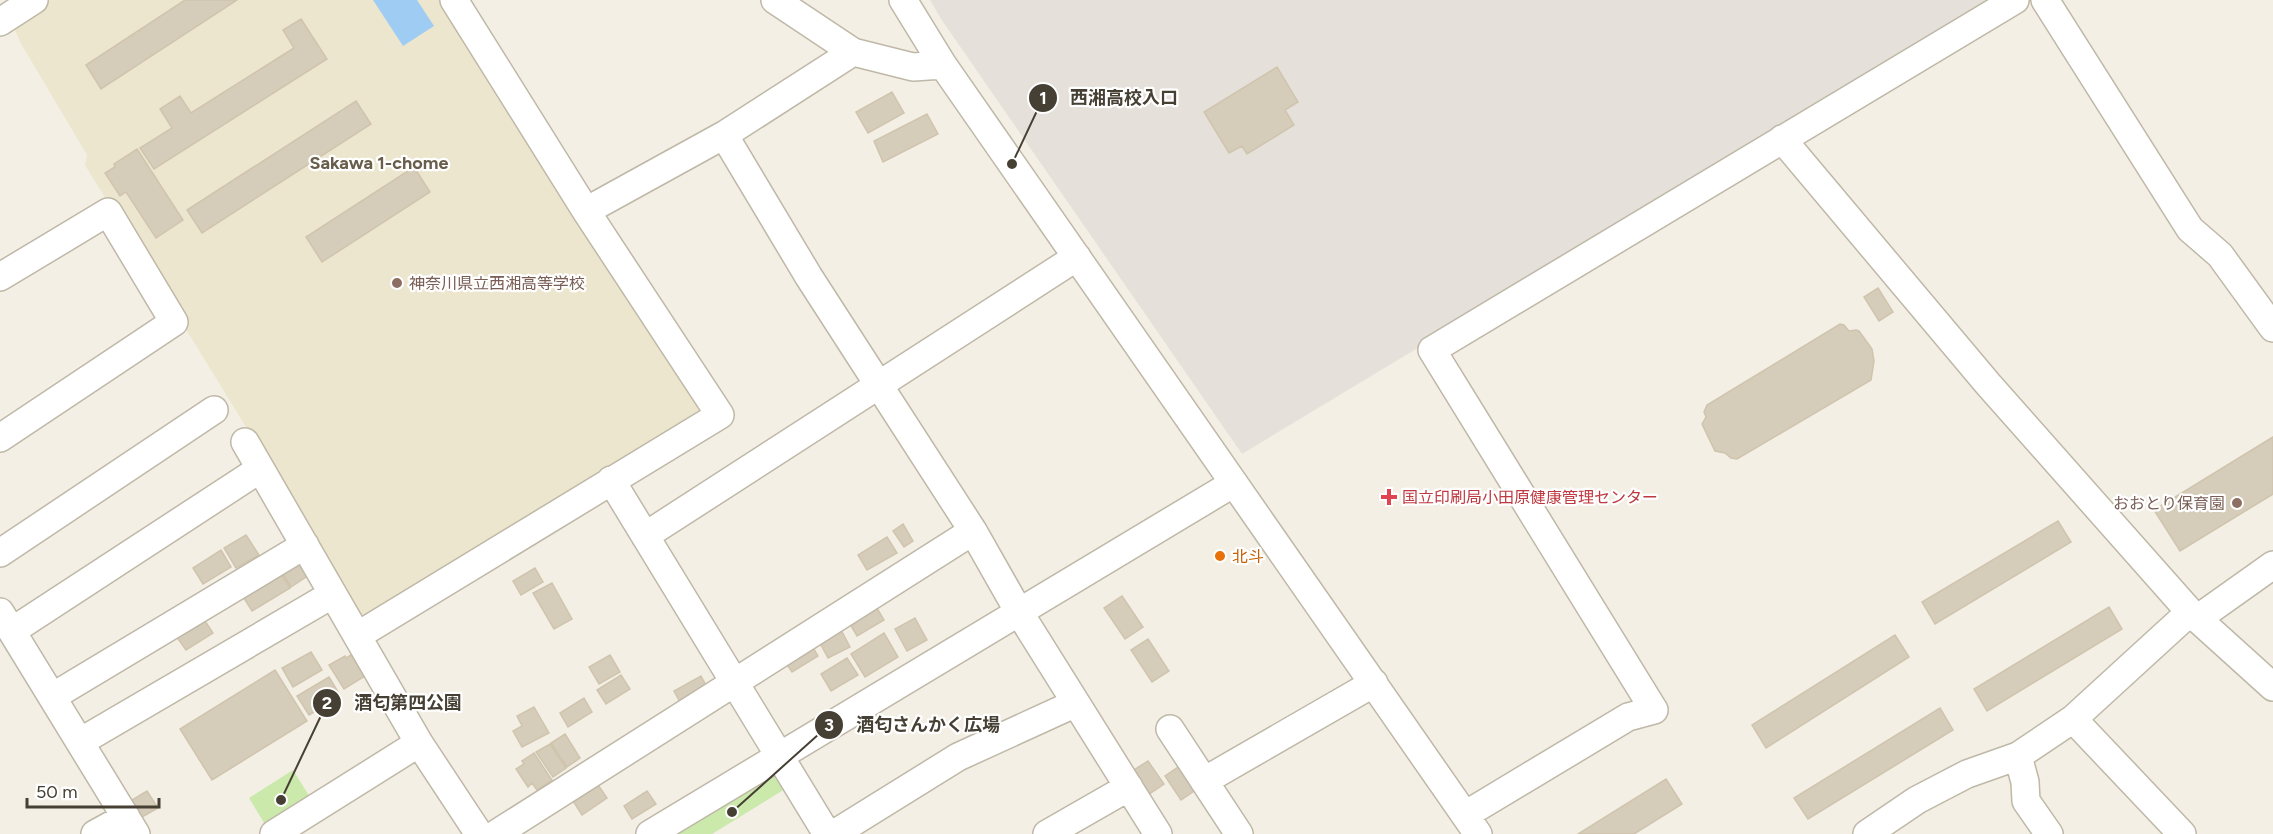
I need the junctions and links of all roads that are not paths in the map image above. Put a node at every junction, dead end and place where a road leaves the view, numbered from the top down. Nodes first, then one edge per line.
1 (34, 0) edge
2 (454, 0) edge
3 (775, 0) edge
4 (903, 0) edge
5 (2015, 0) edge
6 (2045, 0) edge
7 (0, 22) edge
8 (853, 52) junction
9 (943, 65) junction
10 (724, 135) junction
11 (1782, 139) junction
12 (586, 211) junction
13 (1077, 257) junction
14 (0, 277) edge
15 (2273, 327) edge
16 (879, 385) junction
17 (214, 410) dead end
18 (0, 438) edge
19 (245, 442) dead end
20 (260, 469) junction
21 (611, 480) junction
22 (1234, 483) junction
23 (973, 531) junction
24 (645, 536) junction
25 (305, 545) junction
26 (0, 553) edge
27 (2273, 565) edge
28 (333, 594) junction
29 (1019, 612) junction
30 (2193, 615) junction
31 (6, 622) edge
32 (357, 636) junction
33 (733, 682) junction
34 (1374, 683) junction
35 (2273, 687) edge
36 (52, 697) junction
37 (1076, 703) junction
38 (2073, 719) junction
39 (1170, 729) dead end
40 (80, 742) junction
41 (418, 743) junction
42 (780, 756) junction
43 (2018, 756) junction
44 (1204, 781) junction
45 (1129, 787) junction
46 (131, 826) edge
47 (1472, 826) edge
48 (95, 834) edge
49 (274, 834) edge
50 (479, 834) edge
51 (496, 834) edge
52 (650, 834) edge
53 (827, 834) edge
54 (834, 834) edge
55 (1047, 834) edge
56 (1158, 834) edge
57 (1239, 834) edge
58 (1867, 834) edge
59 (2049, 834) edge
60 (2182, 834) edge

1 - 7 street
2 - 12 street
3 - 8 street
4 - 9 street
5 - 11 street
6 - 15 street
8 - 9 street
8 - 10 street
9 - 13 street
10 - 12 street
10 - 16 street
11 - 30 street
11 - 47 street
12 - 21 street
13 - 16 street
13 - 22 street
14 - 18 street
16 - 23 street
16 - 24 street
17 - 26 street
19 - 20 street
20 - 25 street
20 - 31 street
21 - 24 street
21 - 32 street
22 - 29 street
22 - 34 street
23 - 29 street
23 - 33 street
24 - 33 street
25 - 28 street
25 - 36 street
27 - 30 street
28 - 32 street
28 - 40 street
29 - 37 street
29 - 42 street
30 - 35 street
30 - 38 street
31 - 36 street
32 - 41 street
33 - 42 street
33 - 51 street
34 - 44 street
34 - 47 street
36 - 40 street
37 - 45 street
37 - 54 street
38 - 43 street
38 - 60 street
39 - 44 street
40 - 46 street
41 - 49 street
41 - 50 street
42 - 52 street
42 - 53 street
43 - 58 street
43 - 59 street
44 - 57 street
45 - 55 street
45 - 56 street
46 - 48 street

